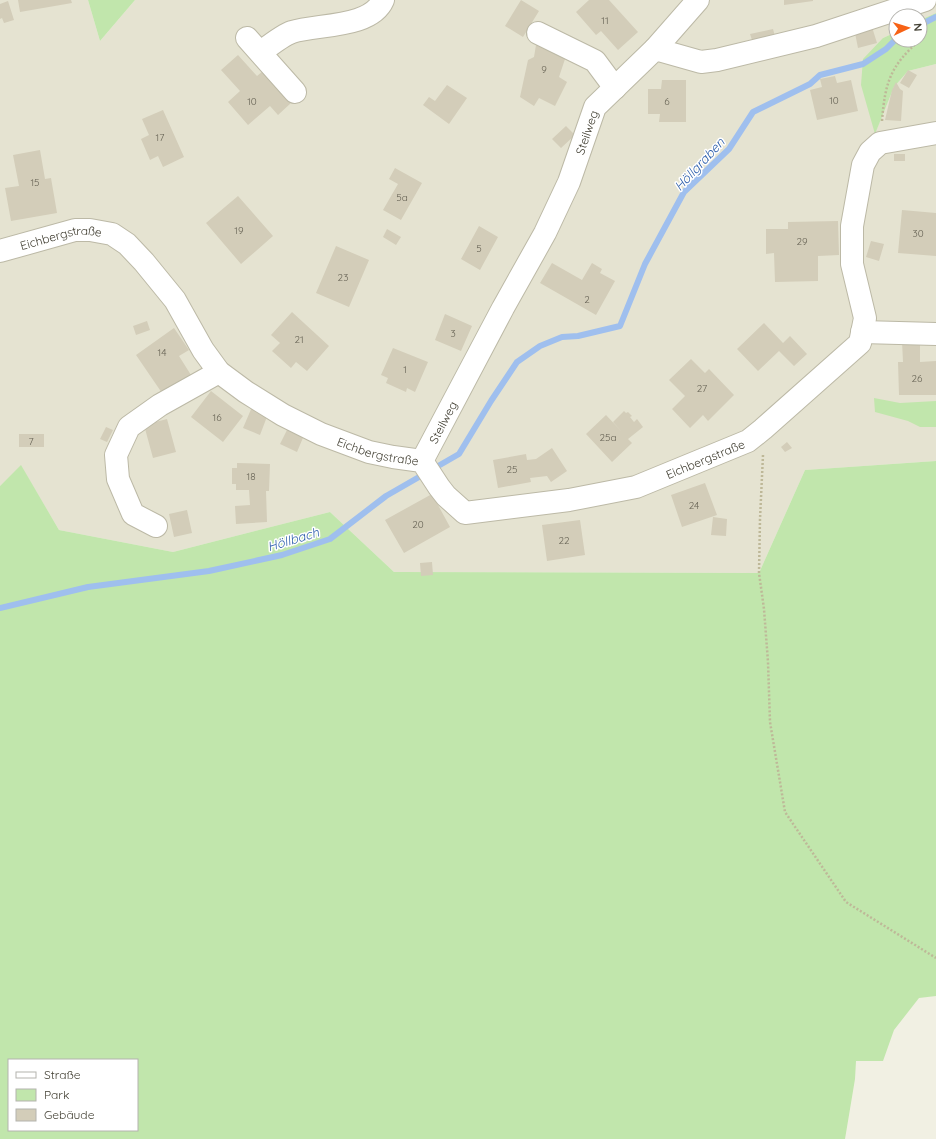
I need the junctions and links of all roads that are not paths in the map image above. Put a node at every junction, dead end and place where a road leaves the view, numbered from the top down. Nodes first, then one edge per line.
1 (383, 0) edge
2 (698, 0) edge
3 (925, 0) edge
4 (538, 32) dead end
5 (655, 49) junction
6 (614, 88) junction
7 (295, 92) dead end
8 (936, 133) edge
9 (0, 251) edge
10 (862, 332) junction
11 (936, 334) edge
12 (219, 372) junction
13 (424, 464) junction
14 (156, 526) dead end

1 - 7 street
2 - 5 street, Steilweg
3 - 5 street
4 - 6 street
5 - 6 street, Steilweg
6 - 13 street, Steilweg
8 - 10 street, Eichbergstraße
9 - 12 street, Eichbergstraße
10 - 11 street
10 - 13 street, Eichbergstraße
12 - 13 street, Eichbergstraße
12 - 14 street

